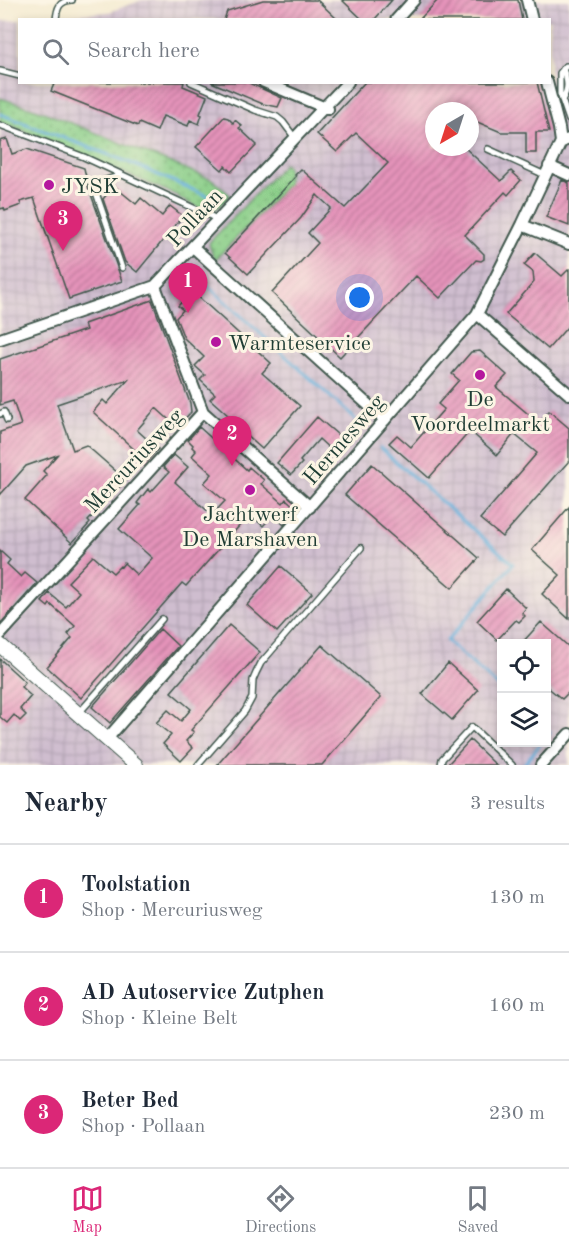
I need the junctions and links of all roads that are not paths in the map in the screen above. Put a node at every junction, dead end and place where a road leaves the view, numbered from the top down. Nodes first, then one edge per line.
1 (72, 0) edge
2 (414, 0) edge
3 (527, 0) edge
4 (56, 18) edge
5 (398, 18) edge
6 (531, 18) edge
7 (566, 67) edge
8 (0, 71) edge
9 (18, 76) edge
10 (196, 84) edge
11 (269, 84) edge
12 (347, 84) edge
13 (548, 84) edge
14 (328, 109) junction
15 (569, 120) edge
16 (0, 125) edge
17 (295, 138) junction
18 (565, 140) edge
19 (488, 149) dead end
20 (547, 171) junction
21 (122, 175) junction
22 (569, 175) edge
23 (219, 220) junction
24 (522, 225) junction
25 (569, 244) edge
26 (193, 247) junction
27 (122, 268) dead end
28 (155, 286) junction
29 (477, 314) junction
30 (0, 339) edge
31 (569, 394) edge
32 (203, 412) junction
33 (0, 414) edge
34 (7, 420) dead end
35 (385, 420) junction
36 (310, 507) junction
37 (362, 548) dead end
38 (162, 619) dead end
39 (0, 635) edge
40 (0, 645) edge
41 (78, 714) junction
42 (569, 734) edge
43 (107, 739) junction
44 (136, 765) edge
45 (198, 765) edge
46 (441, 765) edge
47 (512, 765) edge
48 (541, 765) edge

1 - 4 lane
2 - 5 street
3 - 6 street
7 - 15 lane
8 - 9 lane
10 - 17 lane
11 - 14 street
12 - 14 street, Pollaan
13 - 18 street
14 - 17 street, Pollaan
16 - 21 lane
17 - 23 street, Pollaan
18 - 20 street, Hermesweg
19 - 20 lane
20 - 22 street
20 - 24 street, Hermesweg
21 - 23 lane
21 - 27 lane
23 - 26 street, Pollaan
24 - 25 street
24 - 29 street, Hermesweg
26 - 28 street, Pollaan
26 - 35 street
28 - 30 street, Pollaan
28 - 32 street, Mercuriusweg
29 - 31 street
29 - 35 street, Hermesweg
32 - 36 street
32 - 39 street, Mercuriusweg
33 - 34 lane
35 - 36 street, Hermesweg
36 - 43 street, Hermesweg
37 - 45 lane
38 - 41 lane
40 - 41 street
41 - 43 street
42 - 48 street
43 - 44 street
46 - 47 lane

